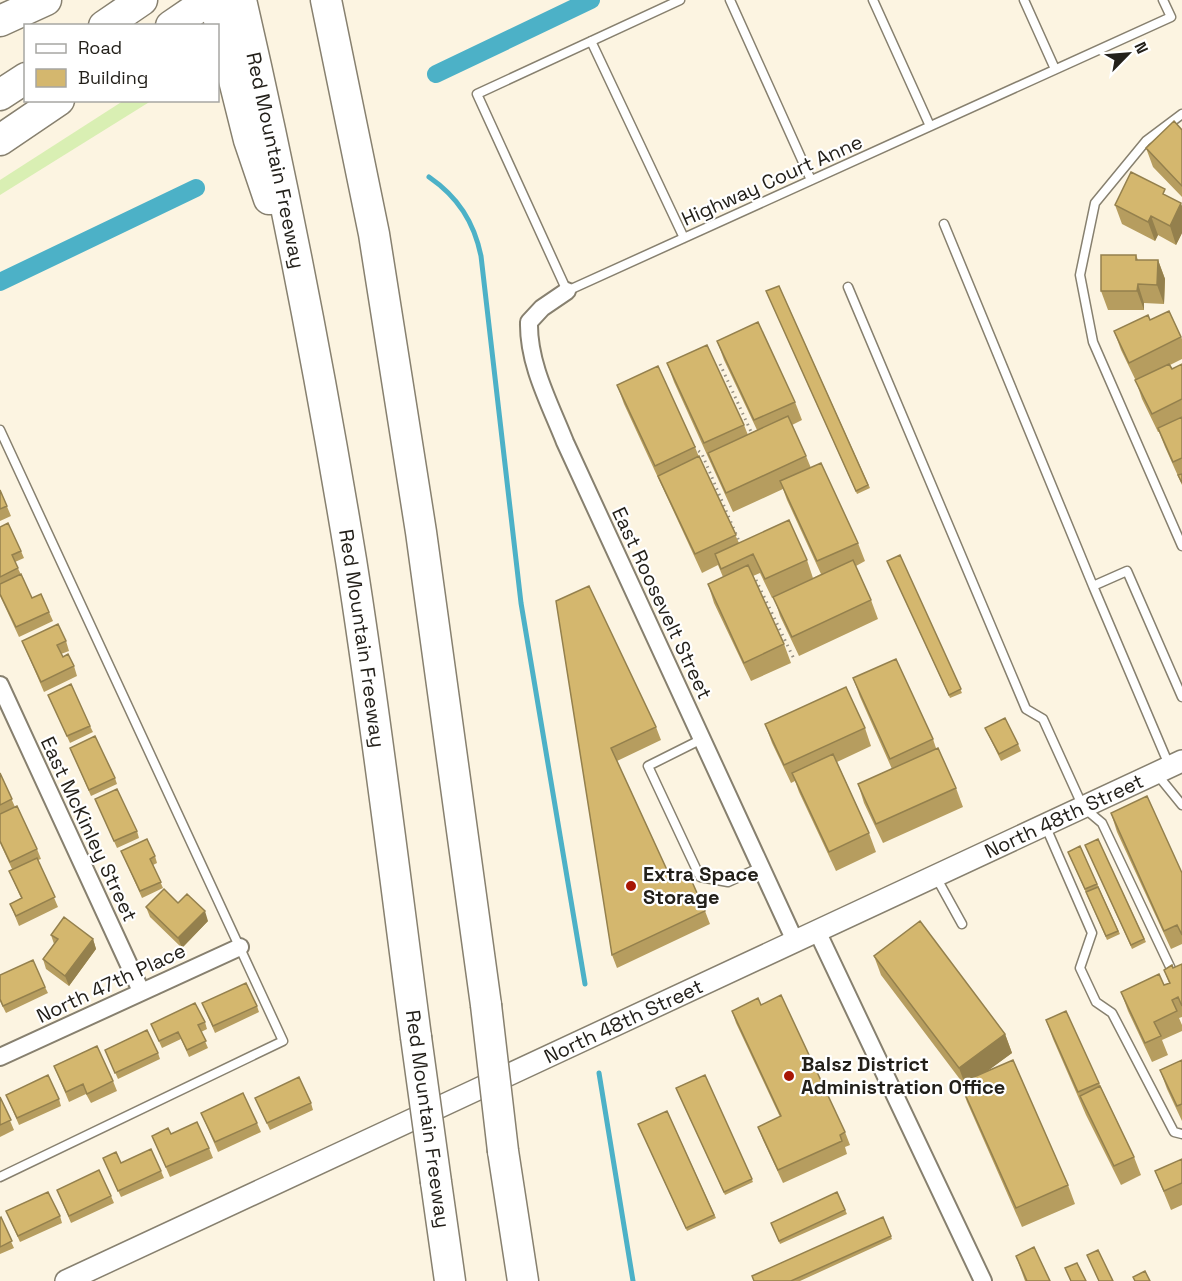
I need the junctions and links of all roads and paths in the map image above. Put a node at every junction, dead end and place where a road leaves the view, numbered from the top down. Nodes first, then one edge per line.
1 (46, 0) edge
2 (142, 0) edge
3 (209, 0) edge
4 (214, 0) edge
5 (241, 0) edge
6 (680, 0) edge
7 (730, 0) edge
8 (873, 0) edge
9 (1024, 0) edge
10 (1163, 0) edge
11 (327, 3) edge
12 (0, 21) edge
13 (107, 24) edge
14 (174, 24) edge
15 (591, 41) junction
16 (244, 67) junction
17 (1055, 69) junction
18 (24, 79) edge
19 (0, 95) edge
20 (56, 102) edge
21 (1182, 114) edge
22 (930, 126) junction
23 (0, 140) edge
24 (811, 180) junction
25 (944, 224) dead end
26 (684, 238) junction
27 (848, 287) dead end
28 (567, 291) junction
29 (720, 364) edge
30 (0, 430) edge
31 (757, 443) edge
32 (694, 446) edge
33 (716, 463) edge
34 (708, 467) junction
35 (700, 472) edge
36 (1182, 546) edge
37 (744, 553) edge
38 (756, 580) edge
39 (1093, 586) junction
40 (795, 661) edge
41 (0, 685) edge
42 (1182, 697) edge
43 (702, 739) junction
44 (1169, 767) edge
45 (1182, 805) edge
46 (1083, 807) junction
47 (1045, 825) junction
48 (761, 867) junction
49 (935, 876) junction
50 (962, 924) dead end
51 (817, 931) junction
52 (795, 941) junction
53 (240, 947) junction
54 (1172, 971) edge
55 (141, 992) junction
56 (0, 1057) edge
57 (1182, 1134) edge
58 (0, 1177) edge
59 (436, 1182) junction
60 (66, 1281) edge
61 (444, 1281) edge
62 (450, 1281) edge
63 (523, 1281) edge
64 (983, 1281) edge

1 - 12 highway
2 - 13 highway
3 - 14 highway
4 - 16 highway
5 - 16 highway, Red Mountain Freeway
6 - 15 lane
7 - 24 lane
8 - 22 lane
9 - 17 lane
10 - 17 lane, Highway Court Anne
11 - 63 highway, bridge
15 - 26 lane
15 - 28 lane
16 - 59 highway, Red Mountain Freeway, bridge
17 - 22 lane, Highway Court Anne
18 - 19 highway
20 - 23 highway
21 - 36 lane
22 - 24 lane, Highway Court Anne
24 - 26 lane, Highway Court Anne
25 - 39 lane
26 - 28 lane, Highway Court Anne
27 - 46 lane
28 - 43 street, East Roosevelt Street
29 - 31 path
30 - 53 lane
32 - 34 path
33 - 34 path
34 - 35 path
34 - 37 path
38 - 40 path
39 - 42 lane
39 - 44 lane
41 - 55 street, East McKinley Street
43 - 48 street, East Roosevelt Street
43 - 48 lane
44 - 45 lane
44 - 46 street, North 48th Street
46 - 47 street, North 48th Street
46 - 54 lane
47 - 49 street, North 48th Street
47 - 57 lane
48 - 52 street, East Roosevelt Street
49 - 50 lane
49 - 51 street, North 48th Street
51 - 52 street, North 48th Street
51 - 64 street
52 - 60 street, North 48th Street
53 - 55 street, North 47th Place
53 - 58 lane
55 - 56 street, North 47th Place
59 - 61 highway
59 - 62 highway, Red Mountain Freeway

